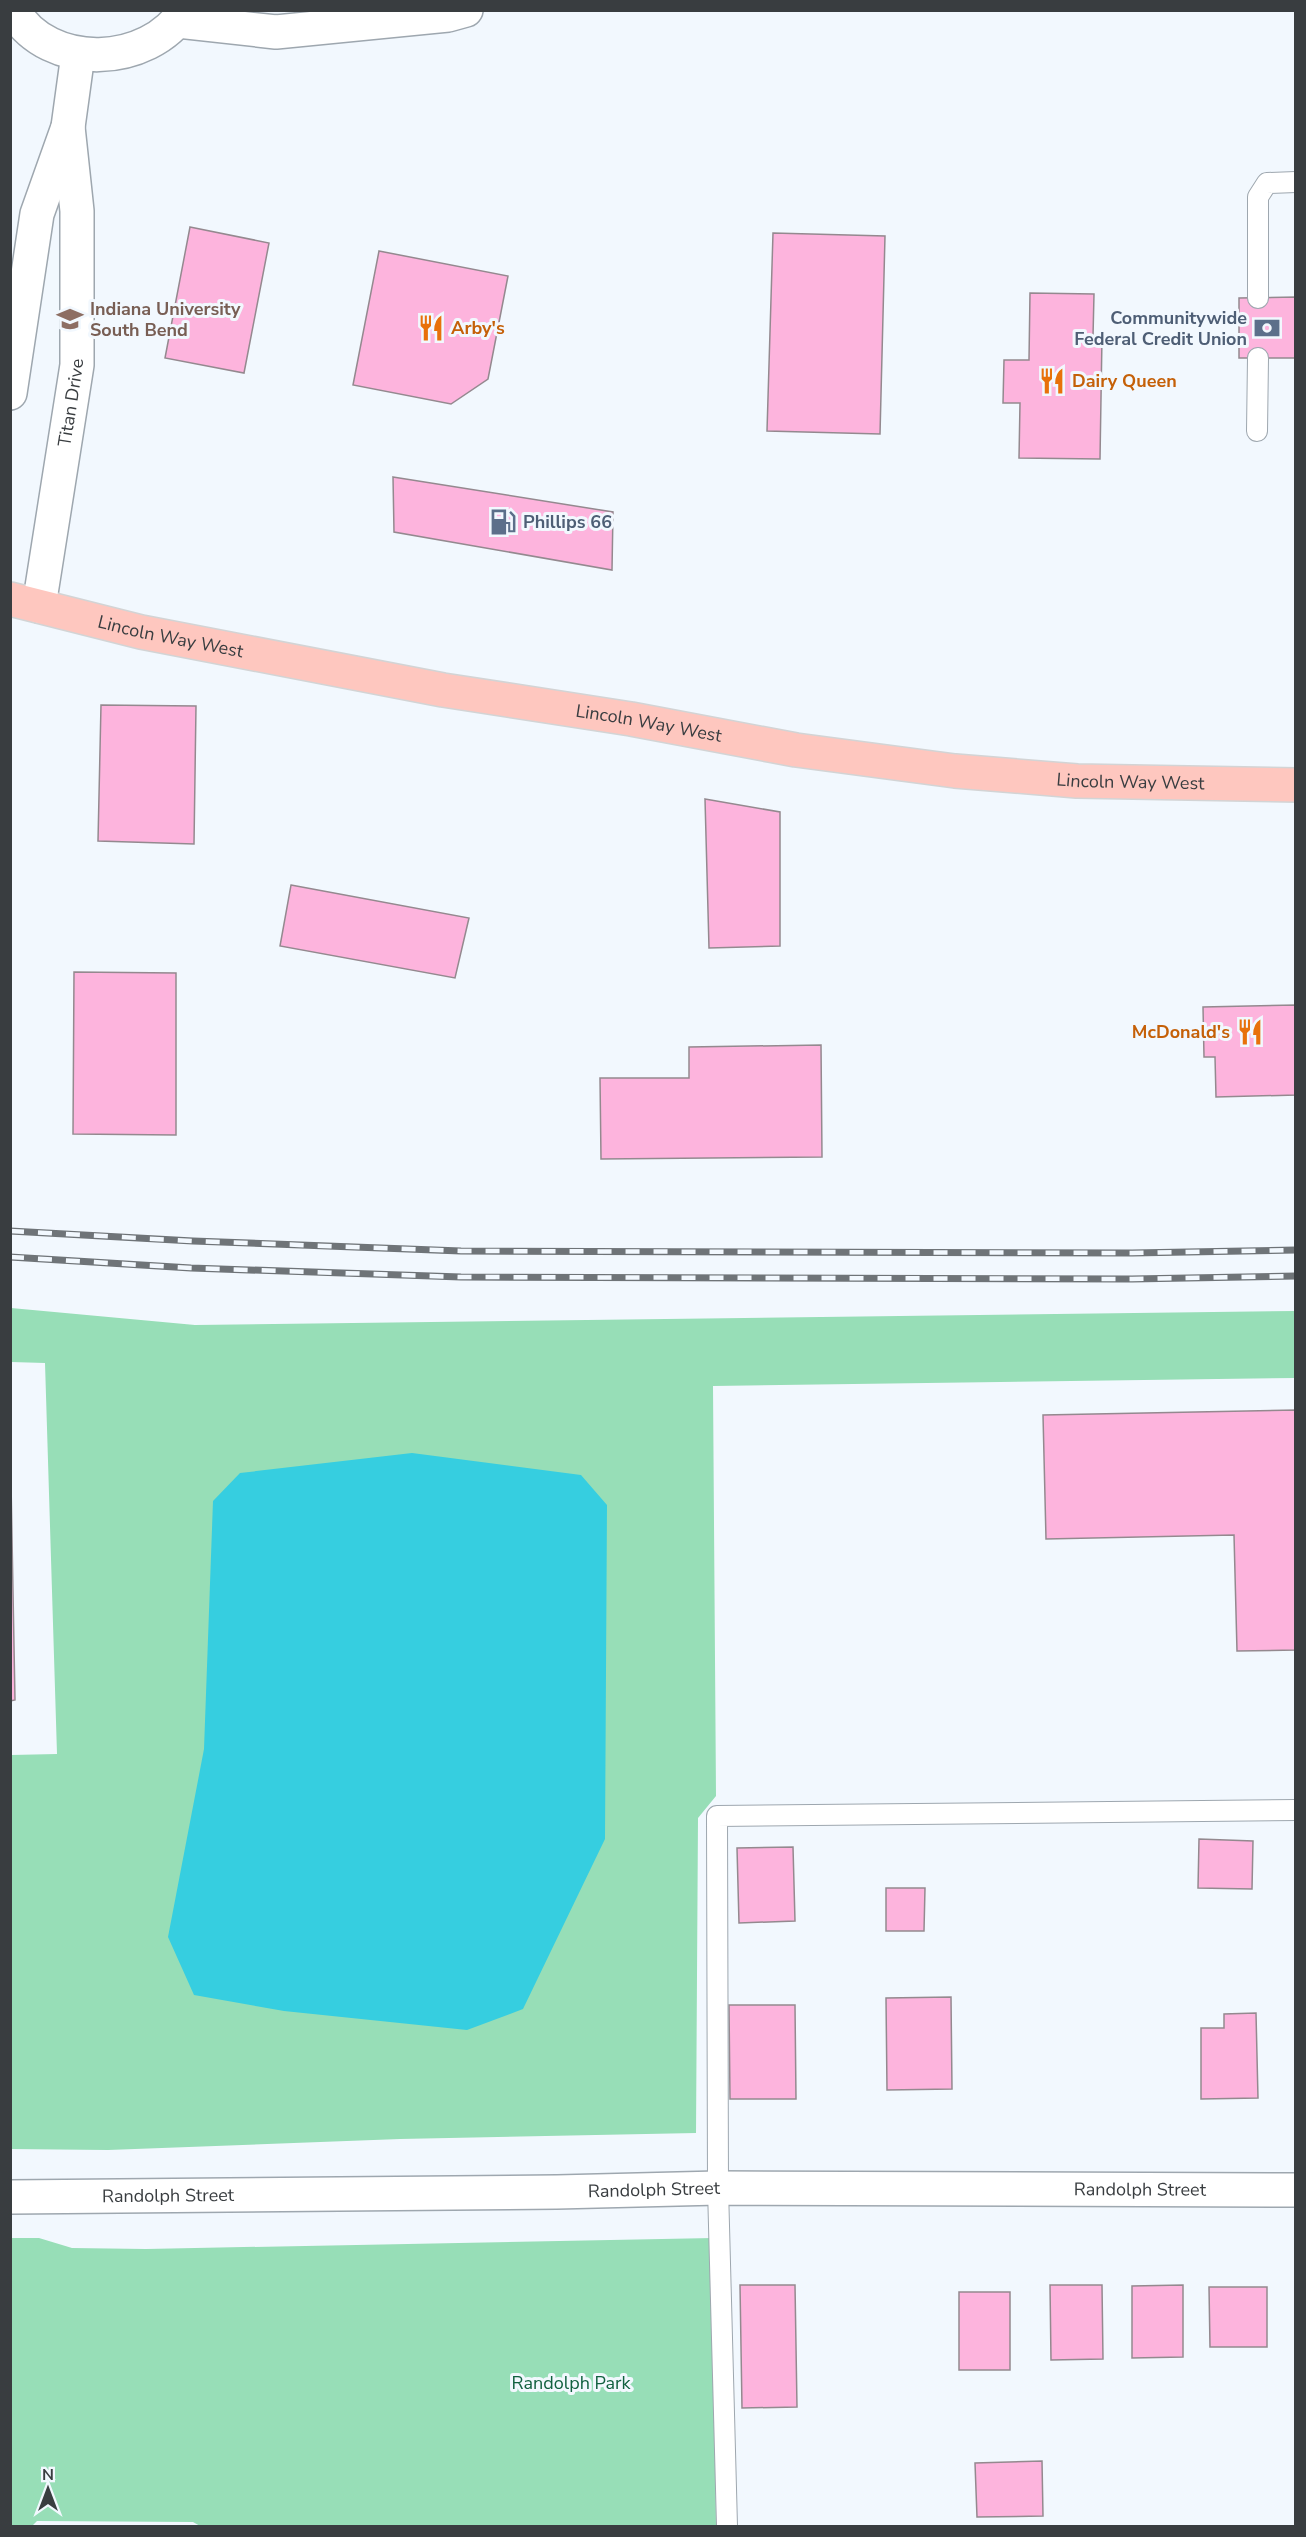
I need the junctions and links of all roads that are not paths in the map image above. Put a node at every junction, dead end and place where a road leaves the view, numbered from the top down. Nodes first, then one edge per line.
1 (13, 10) edge
2 (466, 10) edge
3 (182, 16) edge
4 (78, 54) junction
5 (68, 127) junction
6 (1296, 182) edge
7 (1258, 298) dead end
8 (1258, 358) dead end
9 (10, 393) edge
10 (1257, 431) dead end
11 (25, 603) edge
12 (1296, 785) edge
13 (1296, 1810) edge
14 (718, 2188) junction
15 (1296, 2190) edge
16 (10, 2197) edge
17 (727, 2526) edge

1 - 4 street
2 - 3 street
3 - 4 street
4 - 5 street, Titan Drive
5 - 9 street, Titan Drive
5 - 11 street, Titan Drive
6 - 7 lane
8 - 10 lane
11 - 12 main road, Lincoln Way West
13 - 14 lane
14 - 15 street, Randolph Street
14 - 16 street, Randolph Street
14 - 17 lane

